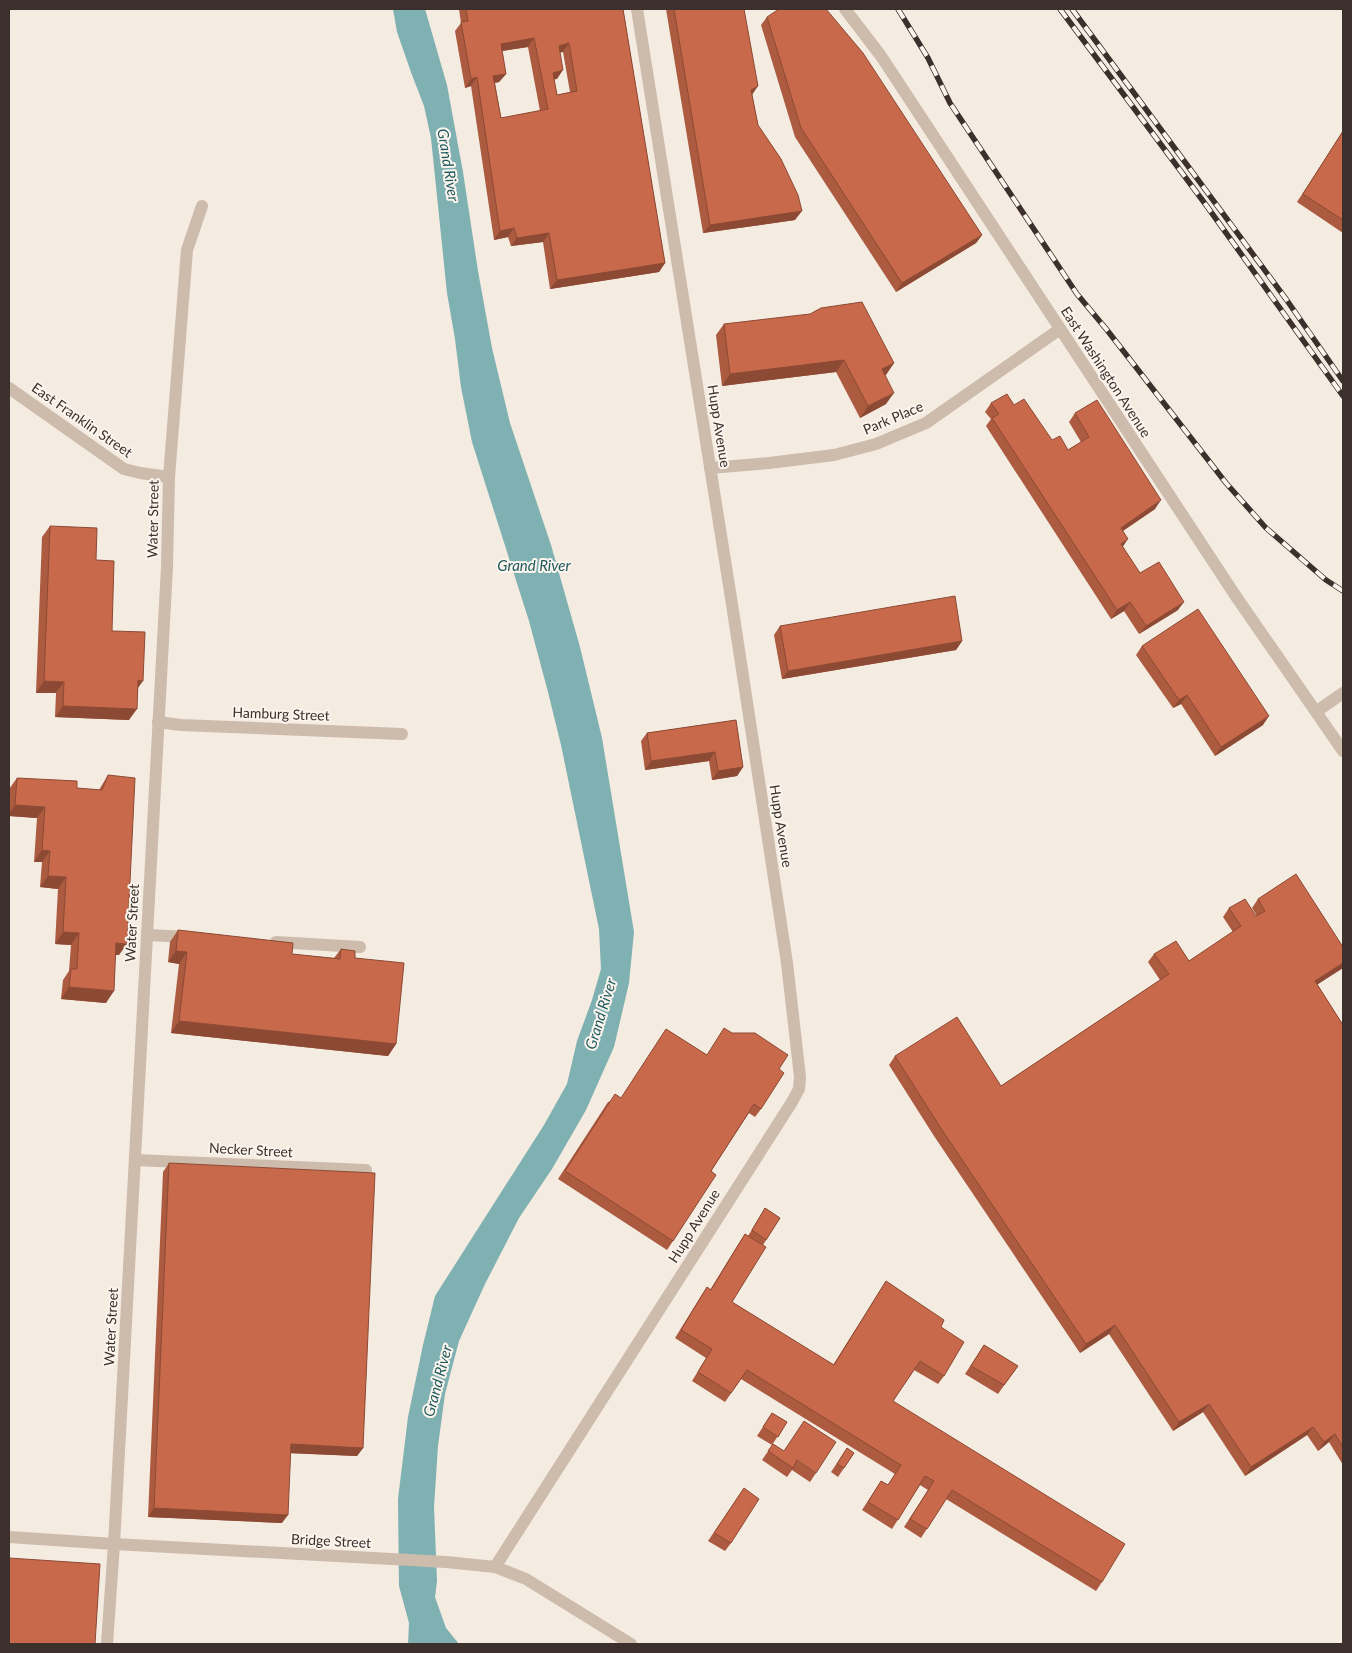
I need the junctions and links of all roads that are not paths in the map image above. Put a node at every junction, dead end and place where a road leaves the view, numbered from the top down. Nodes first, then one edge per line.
1 (637, 9) edge
2 (845, 9) edge
3 (202, 206) dead end
4 (1060, 329) junction
5 (9, 388) edge
6 (710, 468) junction
7 (169, 477) junction
8 (1343, 693) edge
9 (1316, 711) junction
10 (158, 722) junction
11 (402, 734) dead end
12 (1343, 751) edge
13 (147, 935) junction
14 (205, 938) edge
15 (263, 942) edge
16 (360, 947) dead end
17 (135, 1160) junction
18 (366, 1170) dead end
19 (9, 1537) edge
20 (114, 1544) junction
21 (495, 1568) junction
22 (107, 1644) edge
23 (631, 1644) edge

1 - 6 street, Hupp Avenue
2 - 4 street, East Washington Avenue
3 - 7 street, Water Street
4 - 6 street, Park Place
4 - 9 street, East Washington Avenue
5 - 7 street, East Franklin Street
6 - 21 street, Hupp Avenue
7 - 10 street, Water Street
8 - 9 street
9 - 12 street, East Washington Avenue
10 - 11 street, Hamburg Street
10 - 13 street, Water Street
13 - 14 street
13 - 17 street, Water Street
15 - 16 street
17 - 18 street, Necker Street
17 - 20 street, Water Street
19 - 20 street, Bridge Street
20 - 21 street, Bridge Street
20 - 22 street, Water Street
21 - 23 street, Bridge Street

